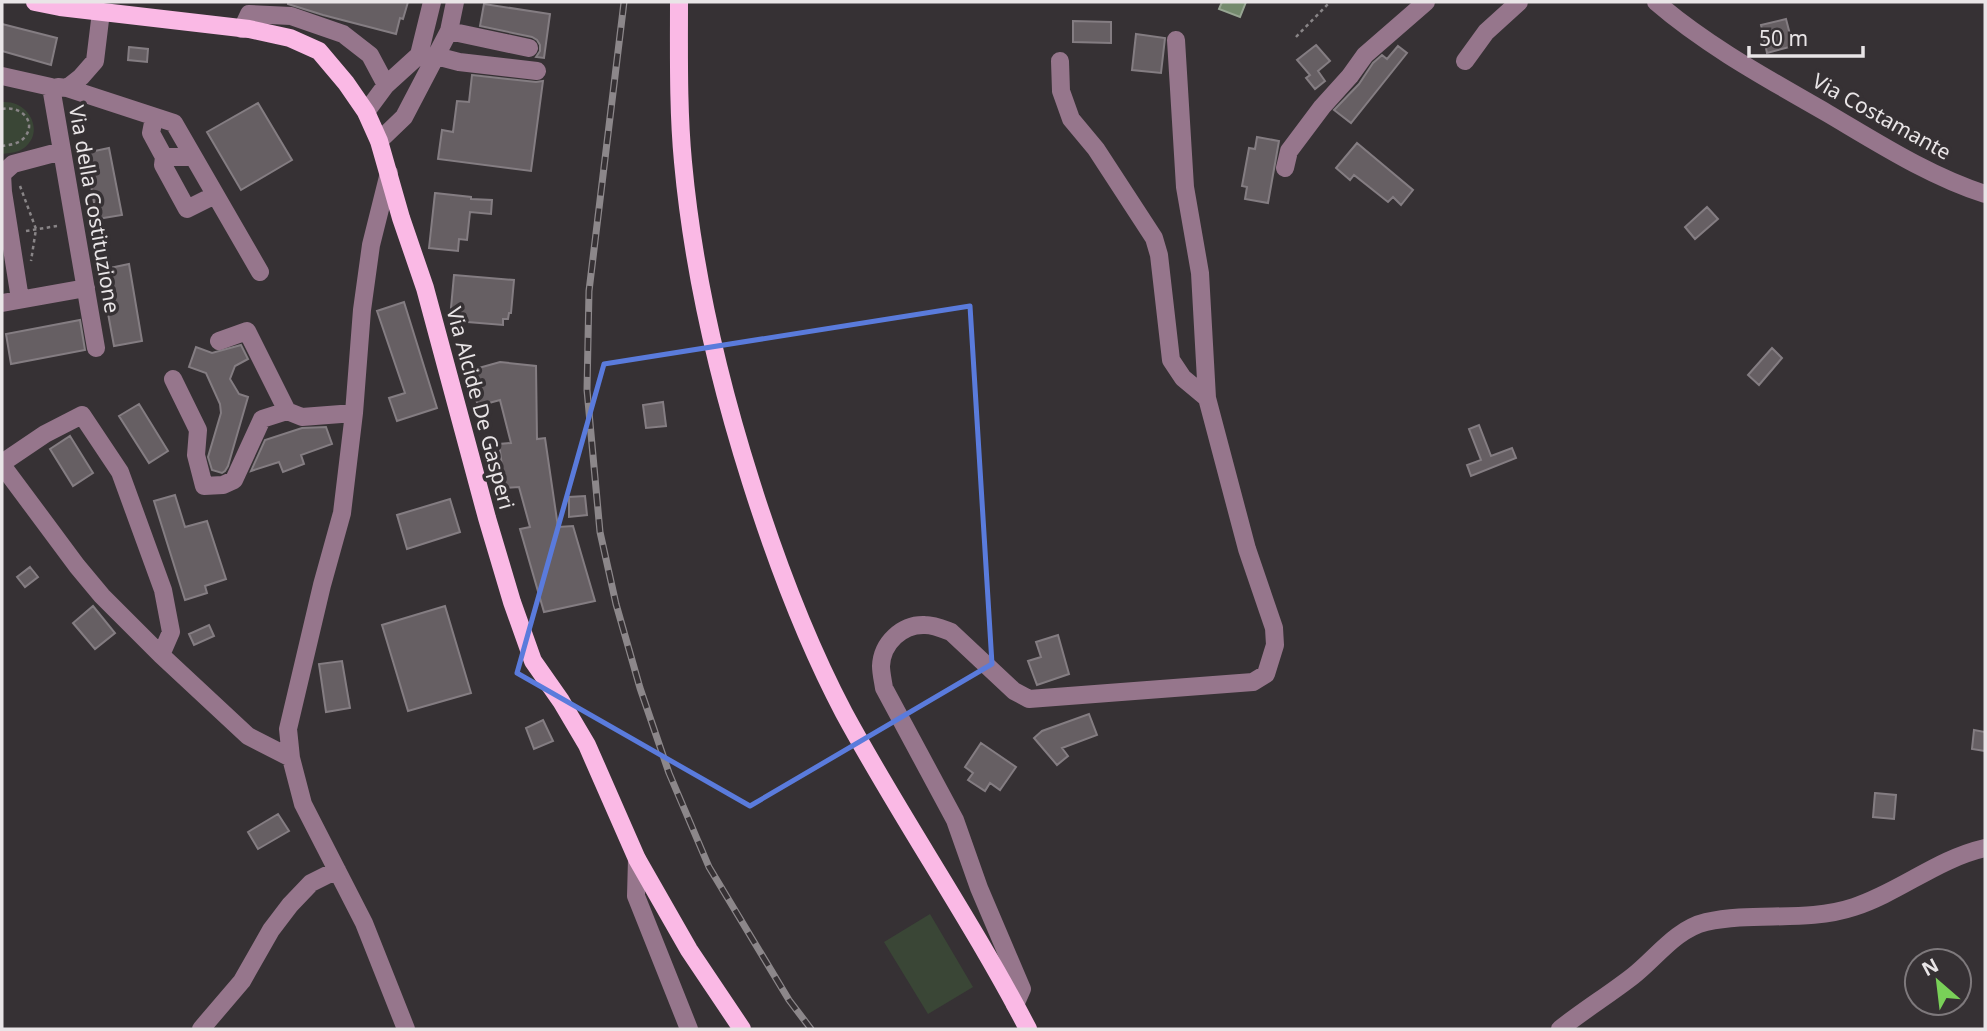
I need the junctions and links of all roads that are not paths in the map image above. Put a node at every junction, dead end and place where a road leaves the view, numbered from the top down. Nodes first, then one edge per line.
1 (35, 2) edge
2 (432, 2) edge
3 (455, 2) edge
4 (679, 2) edge
5 (1519, 2) edge
6 (1656, 2) edge
7 (1418, 4) edge
8 (101, 12) junction
9 (242, 29) junction
10 (449, 31) junction
11 (1176, 40) dead end
12 (529, 48) dead end
13 (436, 56) junction
14 (1060, 61) dead end
15 (1465, 61) dead end
16 (537, 71) dead end
17 (2, 76) edge
18 (386, 85) junction
19 (59, 88) junction
20 (366, 112) junction
21 (154, 118) junction
22 (379, 141) junction
23 (62, 151) junction
24 (164, 157) junction
25 (193, 157) junction
26 (1285, 168) dead end
27 (389, 173) junction
28 (1985, 194) edge
29 (215, 195) junction
30 (8, 272) edge
31 (260, 272) dead end
32 (86, 288) junction
33 (11, 301) edge
34 (219, 341) dead end
35 (96, 348) dead end
36 (173, 379) dead end
37 (1207, 398) junction
38 (287, 411) junction
39 (354, 413) junction
40 (2, 464) edge
41 (161, 655) junction
42 (290, 758) junction
43 (1985, 848) edge
44 (637, 859) junction
45 (337, 870) junction
46 (1015, 1004) junction
47 (201, 1029) edge
48 (406, 1029) edge
49 (689, 1029) edge
50 (742, 1029) edge
51 (1028, 1029) edge
52 (1560, 1029) edge

1 - 8 main road, Via Alcide De Gasperi
2 - 18 street
3 - 10 street
4 - 46 main road
5 - 15 street
6 - 28 street, Via Costamante
7 - 26 street
8 - 9 main road, Via Alcide De Gasperi
8 - 19 street
9 - 18 street
9 - 20 main road, Via Alcide De Gasperi
10 - 12 street
10 - 13 street
11 - 37 street
13 - 16 street
13 - 22 street
14 - 37 street
17 - 19 street, Via della Costituzione
18 - 20 street
19 - 21 street
19 - 23 street, Via della Costituzione
20 - 22 main road, Via Alcide De Gasperi
21 - 24 street
21 - 25 street
22 - 27 main road, Via Alcide De Gasperi
23 - 30 street
23 - 32 street, Via della Costituzione
24 - 25 street
24 - 29 street
25 - 29 street
27 - 39 street
27 - 44 main road, Via Alcide De Gasperi
29 - 31 street
30 - 33 street
32 - 33 street
32 - 35 street, Via della Costituzione
34 - 38 street
36 - 38 street
37 - 46 street
38 - 39 street
39 - 42 street
40 - 41 street
40 - 41 street
41 - 42 street
42 - 45 street
43 - 52 street
44 - 49 street
44 - 50 main road, Via Alcide De Gasperi
45 - 47 street
45 - 48 street
46 - 51 main road

